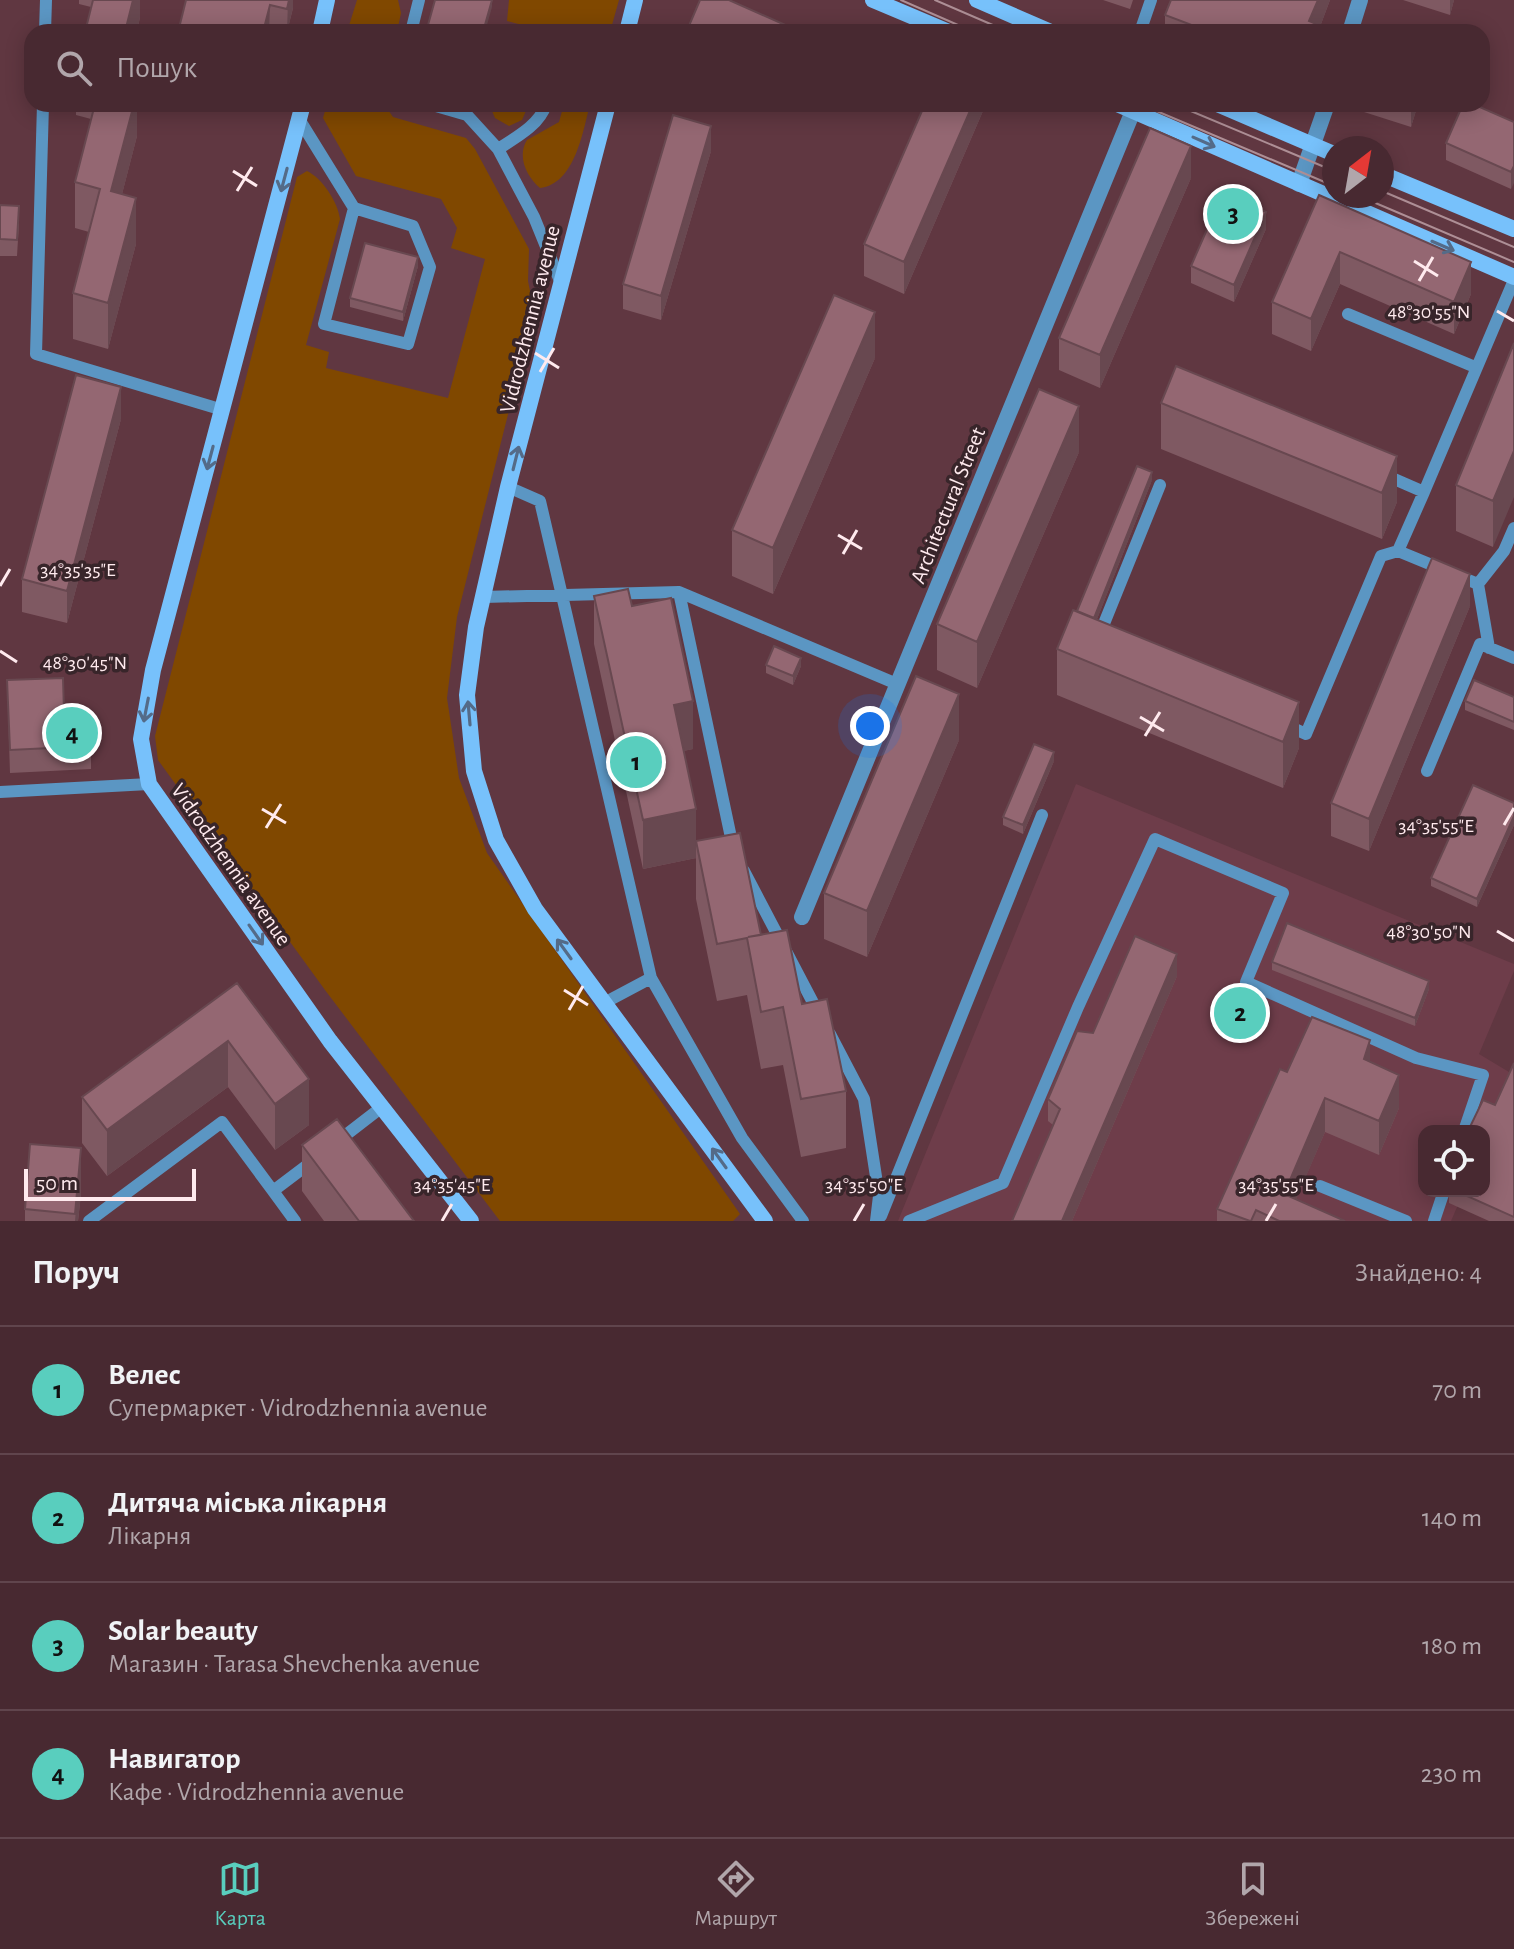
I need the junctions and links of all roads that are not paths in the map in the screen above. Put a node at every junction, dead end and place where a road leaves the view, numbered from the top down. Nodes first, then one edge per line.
1 (46, 0) edge
2 (327, 0) edge
3 (419, 0) edge
4 (635, 0) edge
5 (873, 0) edge
6 (977, 0) edge
7 (1151, 0) edge
8 (1360, 0) edge
9 (45, 24) edge
10 (322, 24) edge
11 (413, 24) edge
12 (629, 24) edge
13 (930, 24) edge
14 (1032, 24) edge
15 (1143, 24) edge
16 (1352, 24) edge
17 (43, 112) edge
18 (301, 112) edge
19 (457, 112) edge
20 (544, 112) edge
21 (606, 112) edge
22 (1123, 112) edge
23 (1136, 112) edge
24 (1235, 112) edge
25 (1325, 112) edge
26 (1314, 146) junction
27 (498, 149) junction
28 (1322, 149) edge
29 (1394, 179) edge
30 (1299, 184) junction
31 (354, 208) junction
32 (1514, 229) edge
33 (1514, 279) edge
34 (560, 281) junction
35 (1348, 314) dead end
36 (1475, 367) junction
37 (223, 410) junction
38 (1374, 471) edge
39 (1160, 485) dead end
40 (508, 487) junction
41 (1424, 492) junction
42 (1514, 528) edge
43 (1398, 551) junction
44 (1478, 584) junction
45 (679, 592) junction
46 (564, 595) junction
47 (484, 597) junction
48 (1489, 648) junction
49 (1106, 651) edge
50 (1514, 658) edge
51 (897, 684) junction
52 (1275, 721) edge
53 (1427, 771) dead end
54 (149, 784) junction
55 (0, 792) edge
56 (1042, 815) dead end
57 (802, 917) dead end
58 (651, 978) junction
59 (604, 1003) junction
60 (382, 1107) junction
61 (1466, 1125) edge
62 (1320, 1186) dead end
63 (273, 1191) junction
64 (1442, 1197) edge
65 (89, 1221) edge
66 (295, 1221) edge
67 (471, 1221) edge
68 (765, 1221) edge
69 (803, 1221) edge
70 (878, 1221) edge
71 (909, 1221) edge
72 (1406, 1221) edge
73 (1434, 1221) edge

1 - 9 lane
2 - 10 main road
3 - 11 lane
4 - 12 main road
5 - 13 main road
6 - 14 main road
7 - 15 lane
8 - 16 street
17 - 37 lane
18 - 31 lane
18 -> 37 main road, Vidrodzhennia avenue
19 - 27 lane
20 - 27 lane
21 - 34 main road, Vidrodzhennia avenue
22 - 51 street, Architectural Street
23 -> 30 main road
24 - 26 main road
25 - 26 street
26 - 28 main road
26 - 30 street
27 - 34 lane
29 - 32 main road
30 -> 33 main road
31 - 31 lane
33 - 36 lane
40 -> 34 main road, Vidrodzhennia avenue
35 - 36 lane
36 - 41 lane
37 -> 54 main road, Vidrodzhennia avenue
38 - 41 lane
39 - 49 lane
40 - 46 lane
40 - 47 main road, Vidrodzhennia avenue
41 - 43 lane
42 - 44 lane
43 - 44 lane
43 - 52 lane
44 - 48 lane
45 - 46 lane
45 - 51 lane
45 - 70 lane
46 - 47 lane
46 - 58 lane
59 -> 47 main road, Vidrodzhennia avenue
48 - 50 lane
48 - 53 lane
51 - 57 street, Architectural Street
54 - 55 lane
54 -> 60 main road, Vidrodzhennia avenue
56 - 70 lane
58 - 59 lane
58 - 69 lane
68 -> 59 main road, Vidrodzhennia avenue
60 - 63 lane
60 - 67 main road, Vidrodzhennia avenue
61 - 71 lane
62 - 72 lane
63 - 65 lane
63 - 66 lane
64 - 73 lane

